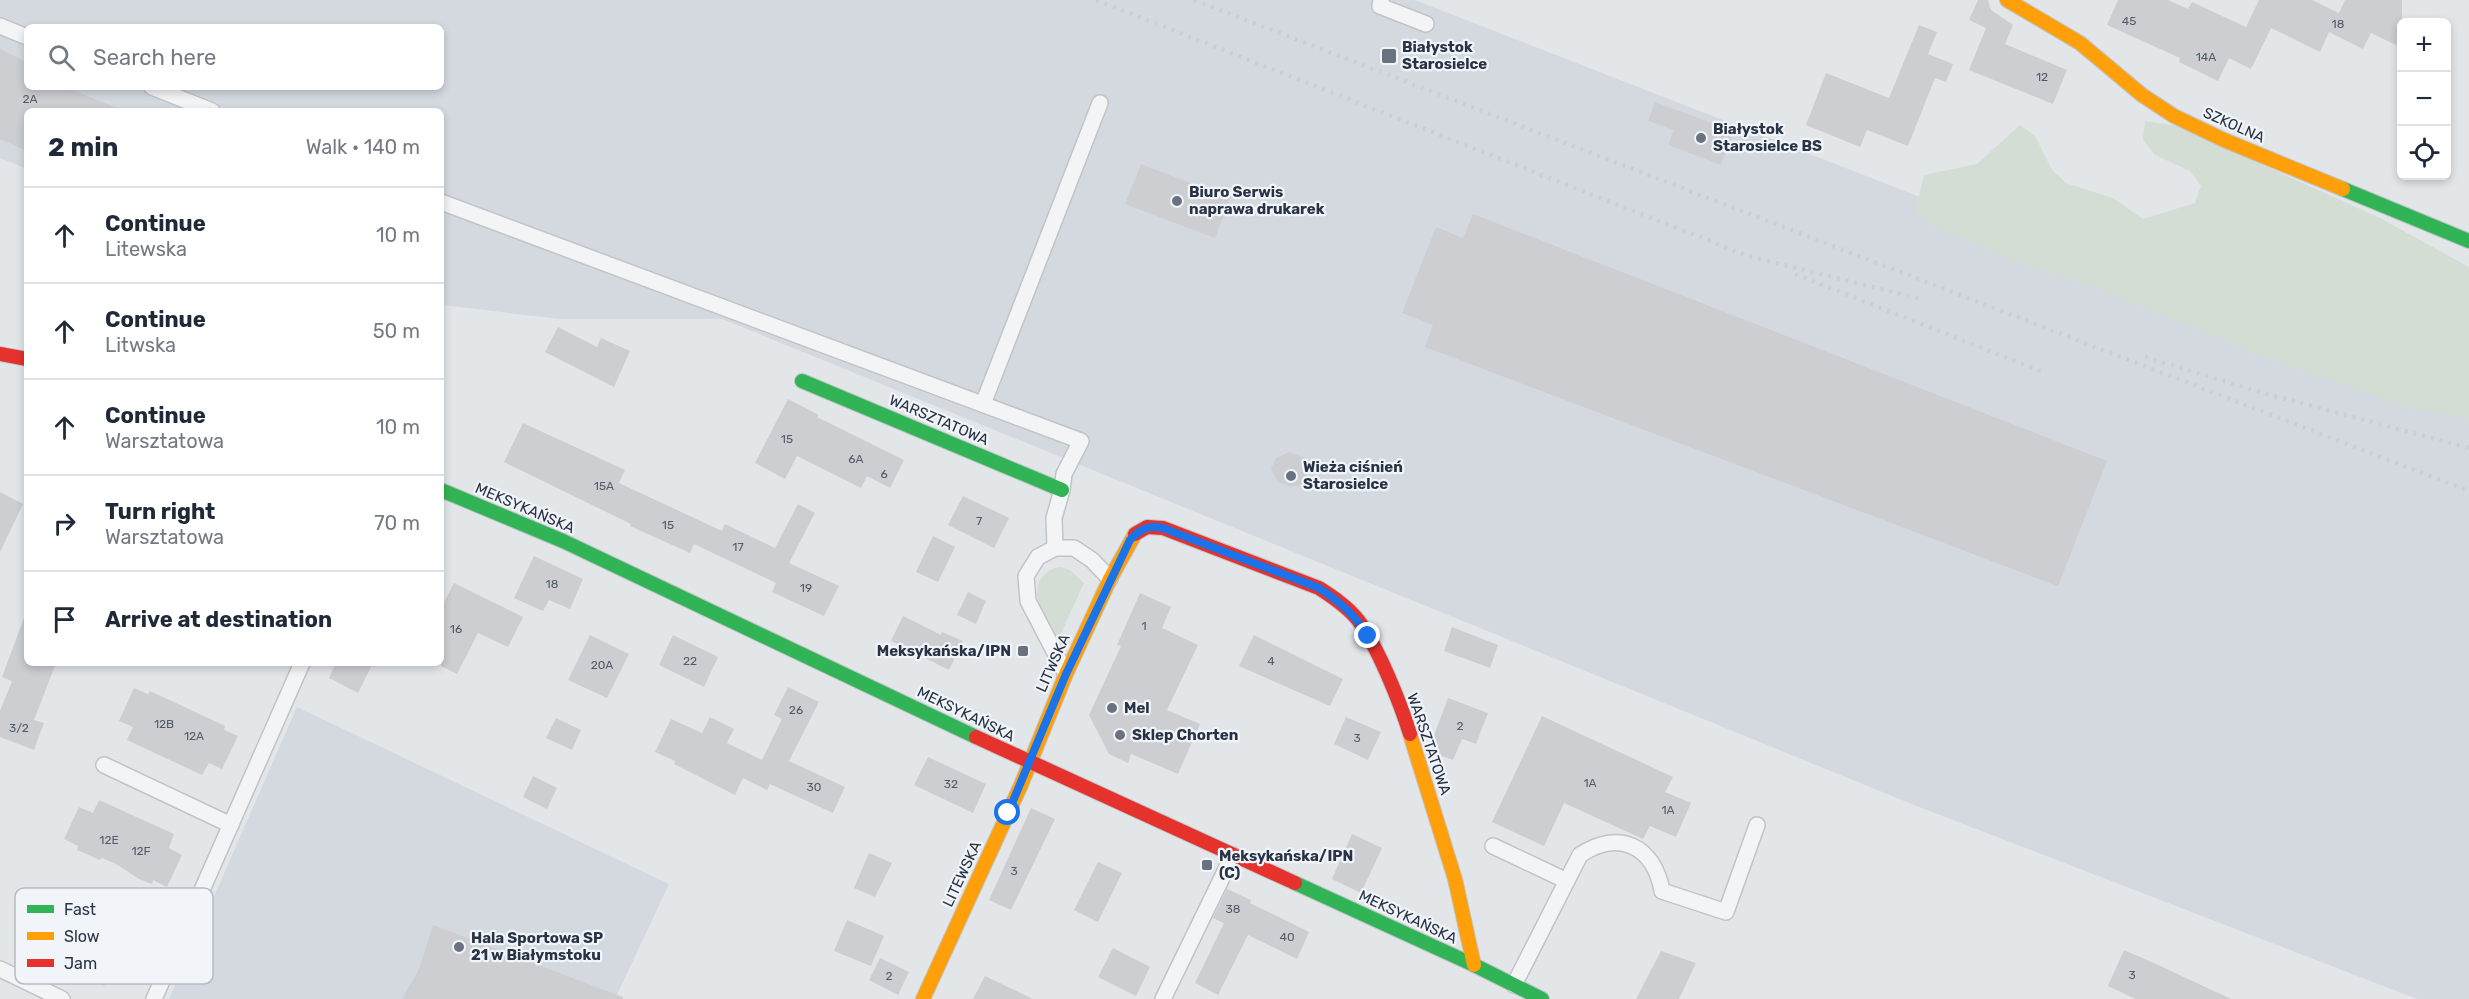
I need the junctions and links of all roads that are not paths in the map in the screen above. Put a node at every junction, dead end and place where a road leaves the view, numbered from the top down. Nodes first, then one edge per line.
1 (1381, 0) edge
2 (2007, 0) edge
3 (1426, 24) dead end
4 (0, 26) edge
5 (24, 36) edge
6 (160, 90) edge
7 (1100, 103) dead end
8 (204, 108) edge
9 (444, 203) edge
10 (2469, 241) edge
11 (0, 354) edge
12 (24, 358) edge
13 (802, 381) dead end
14 (983, 404) junction
15 (1062, 490) junction
16 (444, 491) edge
17 (1055, 548) junction
18 (1110, 579) junction
19 (301, 666) edge
20 (1066, 674) junction
21 (1029, 762) junction
22 (104, 765) dead end
23 (231, 825) junction
24 (1757, 825) dead end
25 (1493, 846) dead end
26 (1233, 855) junction
27 (1567, 881) junction
28 (203, 888) edge
29 (1474, 965) junction
30 (0, 969) edge
31 (15, 976) edge
32 (31, 984) edge
33 (161, 984) edge
34 (1515, 985) junction
35 (62, 999) edge
36 (154, 999) edge
37 (923, 999) edge
38 (1163, 999) edge
39 (1542, 999) edge

1 - 3 lane
2 - 10 street, SZKOLNA
4 - 5 lane
6 - 8 lane
7 - 14 lane
9 - 14 lane
11 - 12 street
13 - 15 street, WARSZTATOWA
14 - 15 lane
15 - 17 lane
16 - 21 street, MEKSYKAŃSKA
17 - 18 lane
17 - 20 lane
18 - 20 street, LITWSKA
18 - 29 street, WARSZTATOWA
19 - 23 lane
20 - 21 street, LITWSKA
21 - 26 street, MEKSYKAŃSKA
21 - 37 street, LITEWSKA
22 - 23 lane
23 - 28 lane
24 - 27 lane
25 - 27 lane
26 - 29 street, MEKSYKAŃSKA
26 - 38 lane
27 - 34 lane
29 - 34 street, MEKSYKAŃSKA
30 - 31 lane
32 - 35 lane
33 - 36 lane
34 - 39 street, MEKSYKAŃSKA

